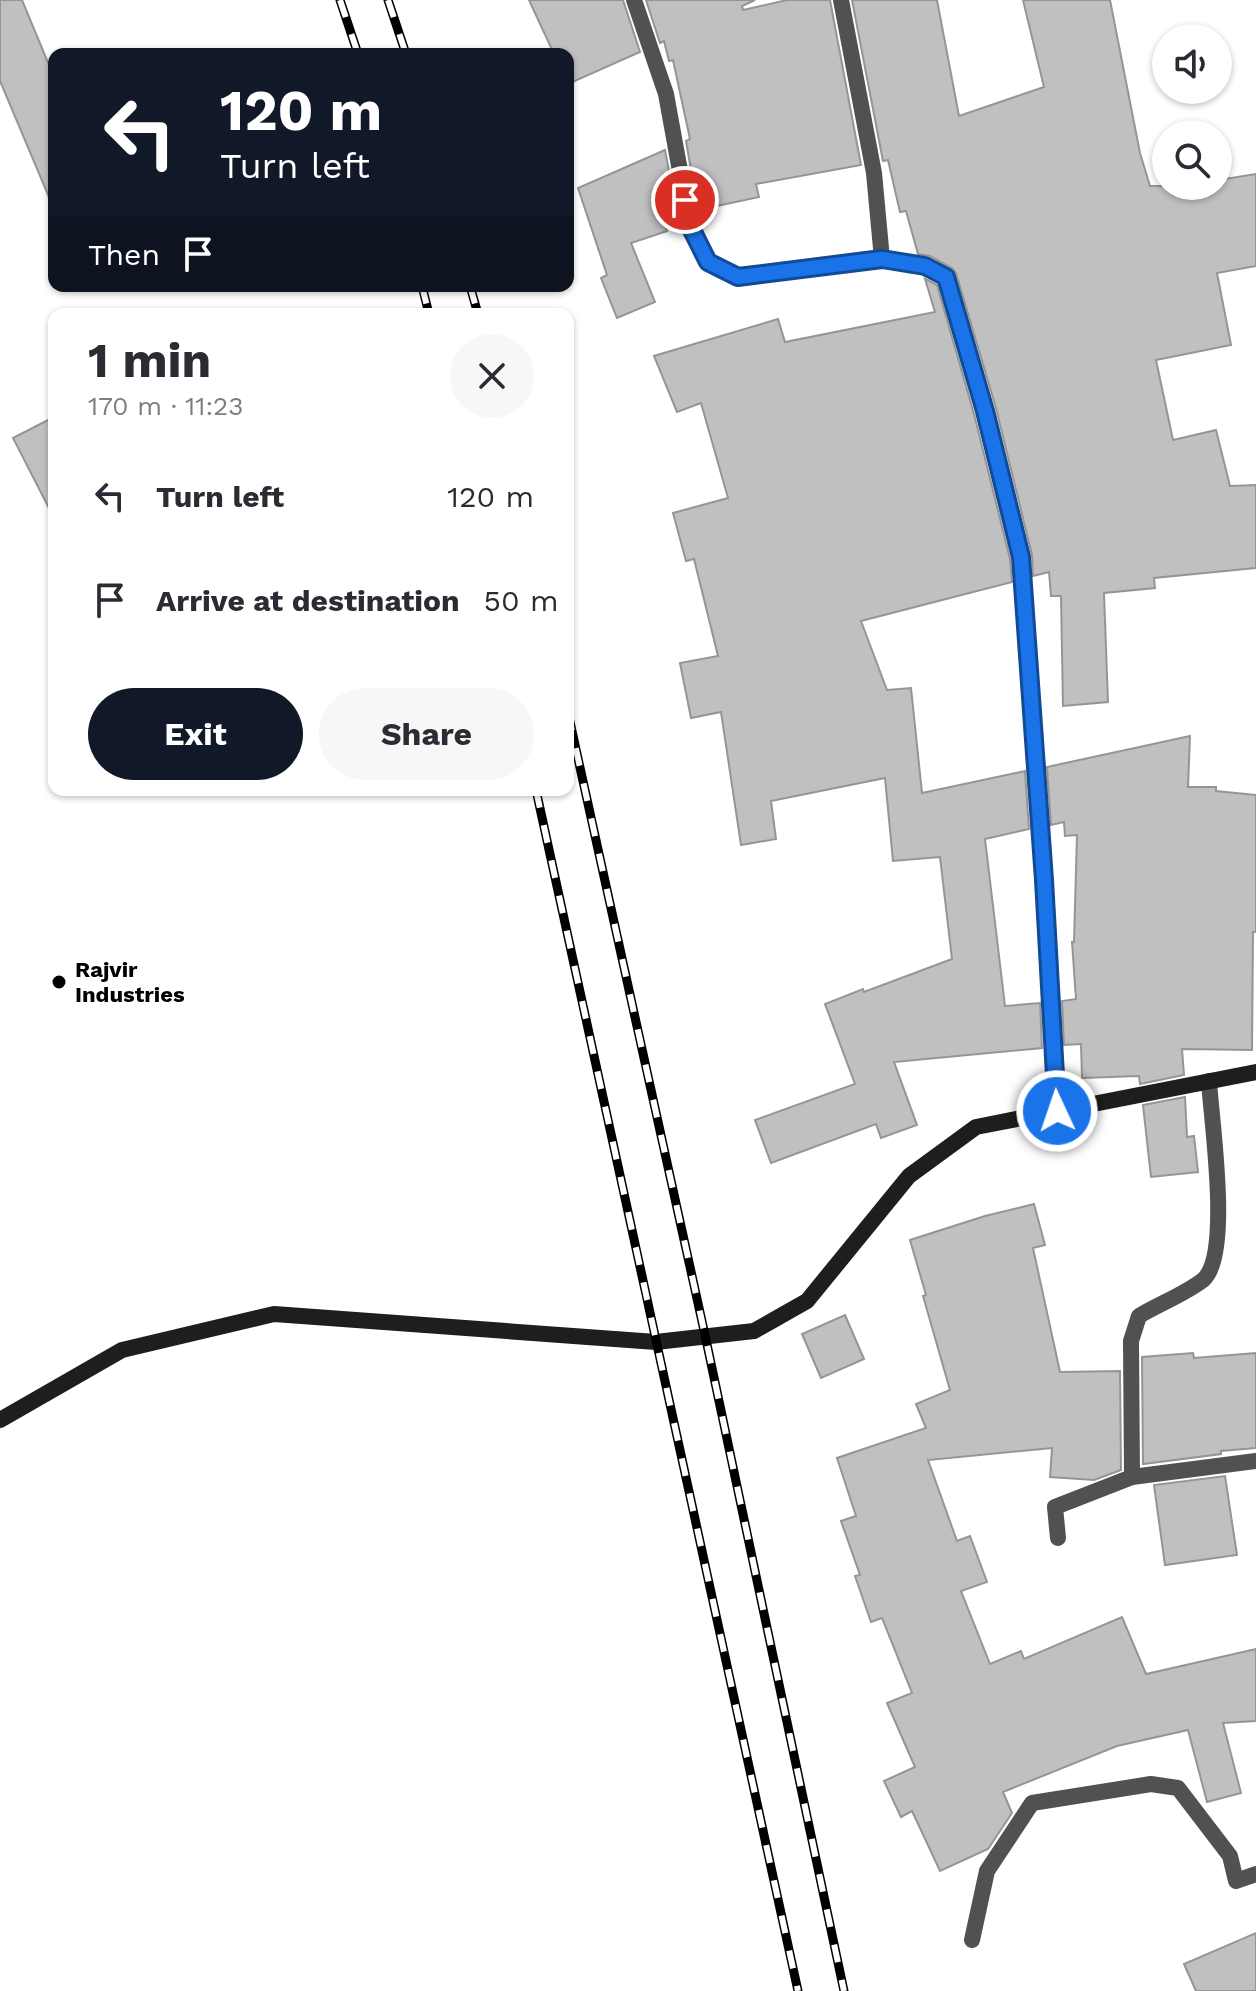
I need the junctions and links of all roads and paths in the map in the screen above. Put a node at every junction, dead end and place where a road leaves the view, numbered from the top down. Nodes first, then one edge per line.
1 (634, 0) edge
2 (841, 0) edge
3 (882, 259) junction
4 (1256, 1072) edge
5 (1209, 1081) junction
6 (1057, 1111) junction
7 (0, 1420) edge
8 (1256, 1461) edge
9 (1132, 1477) junction
10 (1058, 1538) dead end
11 (1256, 1874) edge
12 (972, 1940) dead end

1 - 3 street
2 - 3 street
3 - 6 street
4 - 5 street
5 - 6 street
5 - 9 street
6 - 7 street
8 - 9 street
9 - 10 street
11 - 12 street

